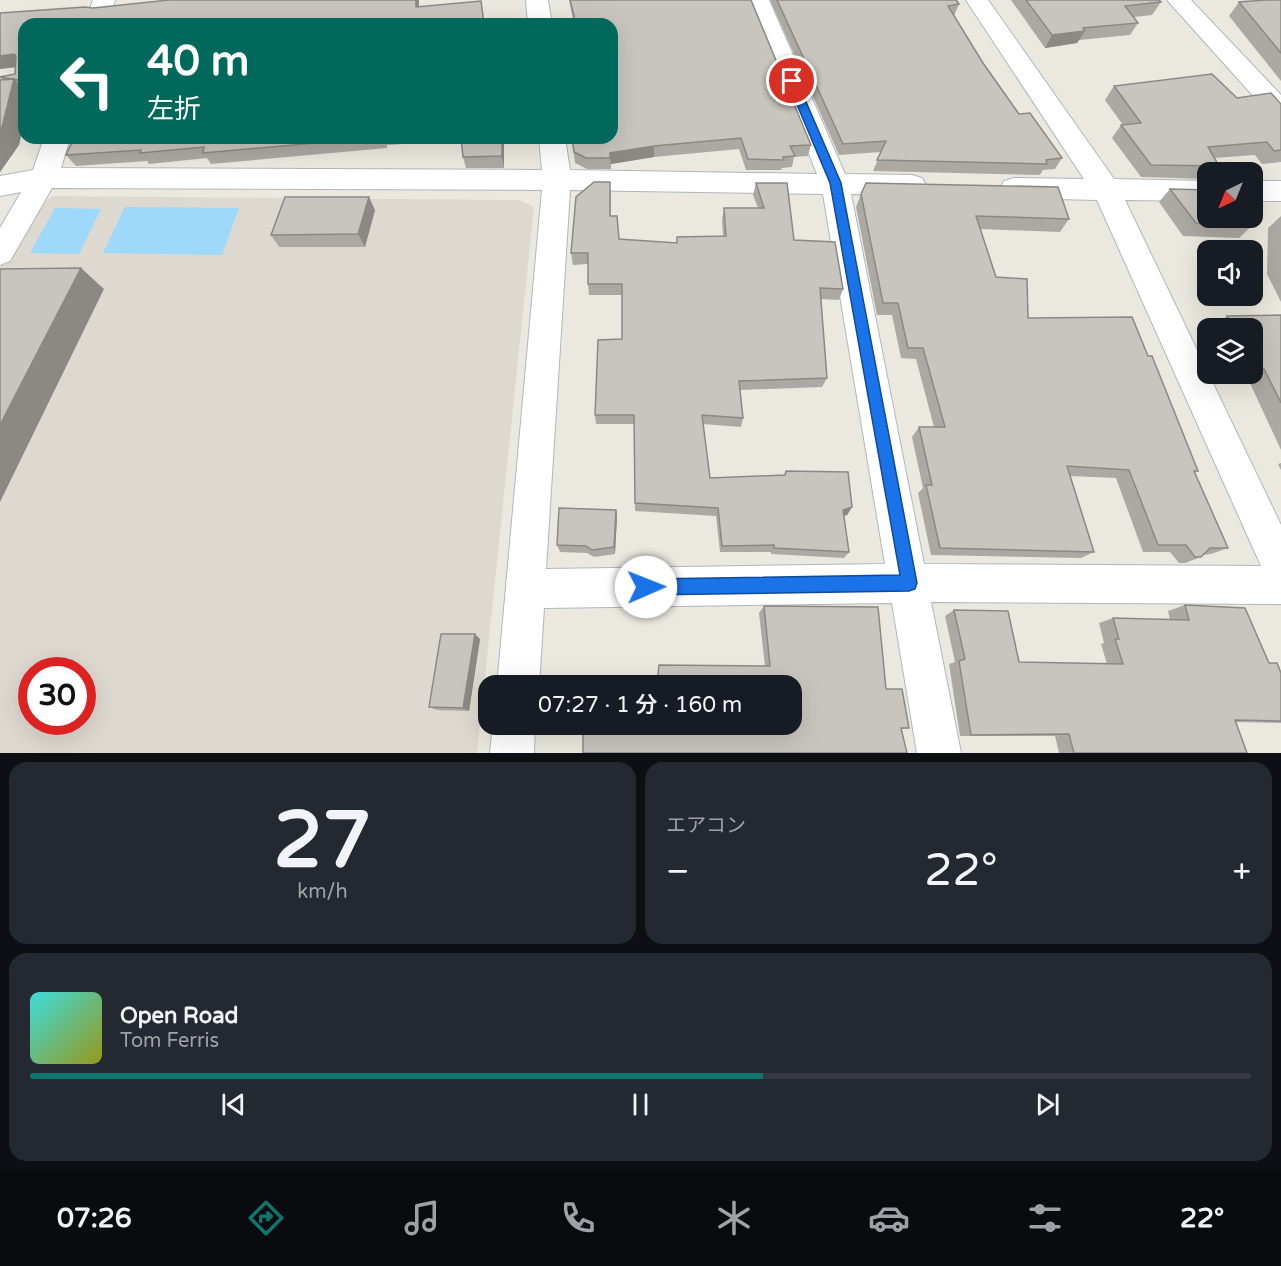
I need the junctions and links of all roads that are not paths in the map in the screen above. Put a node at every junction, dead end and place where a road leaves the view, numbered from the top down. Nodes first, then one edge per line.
1 (537, 0) edge
2 (758, 0) edge
3 (977, 0) edge
4 (1178, 0) edge
5 (539, 18) edge
6 (1281, 111) edge
7 (55, 144) edge
8 (553, 144) edge
9 (44, 178) junction
10 (557, 180) junction
11 (835, 183) junction
12 (0, 186) edge
13 (942, 186) edge
14 (989, 187) edge
15 (1107, 191) junction
16 (1197, 191) edge
17 (1263, 191) edge
18 (1281, 192) edge
19 (0, 253) edge
20 (1281, 567) edge
21 (909, 583) junction
22 (1281, 585) edge
23 (526, 589) junction
24 (519, 675) edge
25 (513, 735) edge
26 (512, 753) edge
27 (939, 753) edge

1 - 5 street
2 - 11 street
3 - 15 street
4 - 6 street
7 - 9 street
8 - 10 street
9 - 10 street
9 - 12 street
9 - 19 street
10 - 11 street
10 - 23 street
11 - 13 street
11 - 21 street
14 - 15 street
15 - 16 street
15 - 20 street
17 - 18 street
21 - 22 street
21 - 23 street
21 - 27 street
23 - 24 street
25 - 26 street

